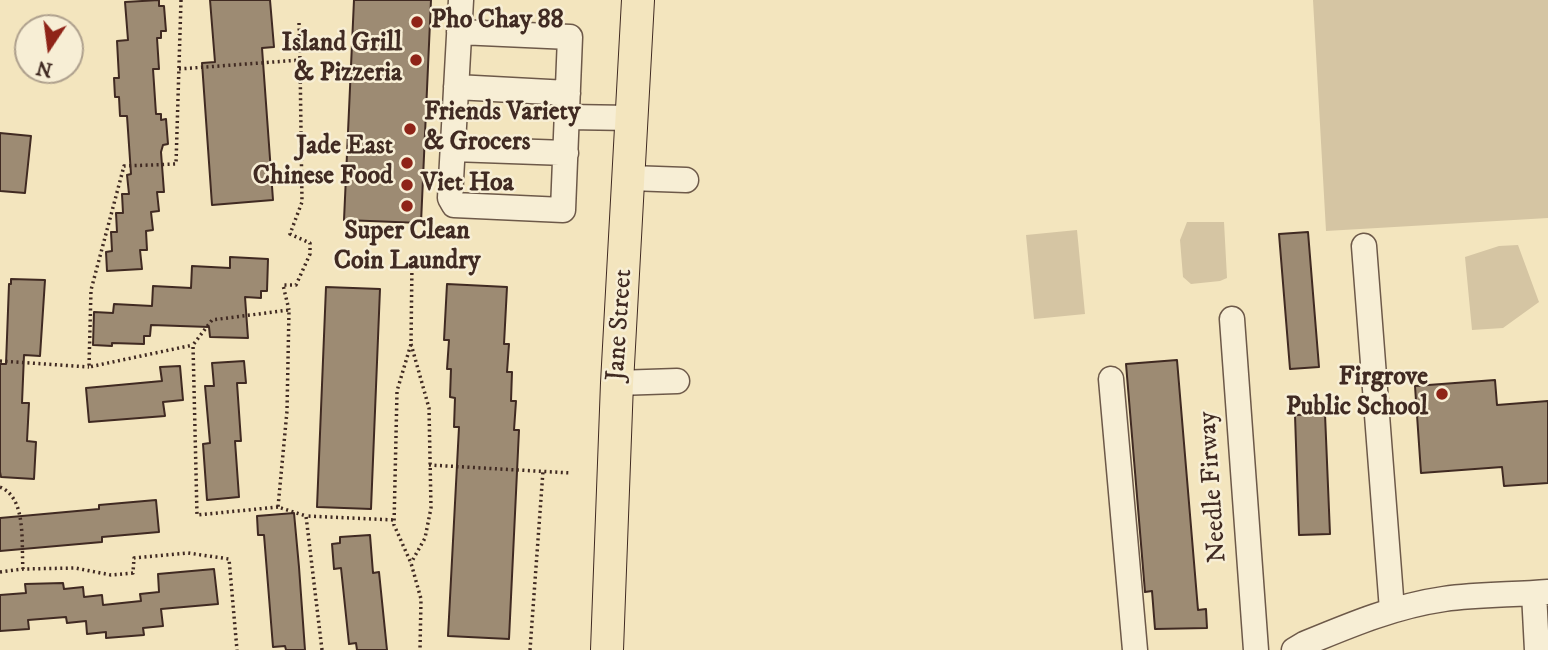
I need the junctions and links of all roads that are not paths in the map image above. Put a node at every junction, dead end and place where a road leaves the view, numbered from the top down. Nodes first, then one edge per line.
1 (461, 0) edge
2 (638, 0) edge
3 (459, 32) junction
4 (456, 87) junction
5 (568, 93) junction
6 (567, 117) junction
7 (632, 118) junction
8 (453, 149) junction
9 (566, 153) junction
10 (630, 178) junction
11 (686, 180) dead end
12 (1364, 246) dead end
13 (1232, 319) dead end
14 (1111, 379) dead end
15 (677, 381) dead end
16 (617, 383) junction
17 (1541, 592) edge
18 (1392, 610) junction
19 (607, 650) edge
20 (1135, 650) edge
21 (1256, 650) edge
22 (1294, 650) edge
23 (1537, 650) edge

1 - 3 street
2 - 7 main road, Jane Street
3 - 4 street
3 - 5 street
4 - 5 street
4 - 8 street
5 - 6 street
6 - 7 street
6 - 9 street
7 - 10 main road, Jane Street
8 - 9 street
8 - 9 street
10 - 11 street
10 - 16 main road, Jane Street
12 - 18 street
13 - 21 street, Needle Firway
14 - 20 street
15 - 16 street
16 - 19 main road, Jane Street
17 - 18 street
17 - 23 street
18 - 22 street

